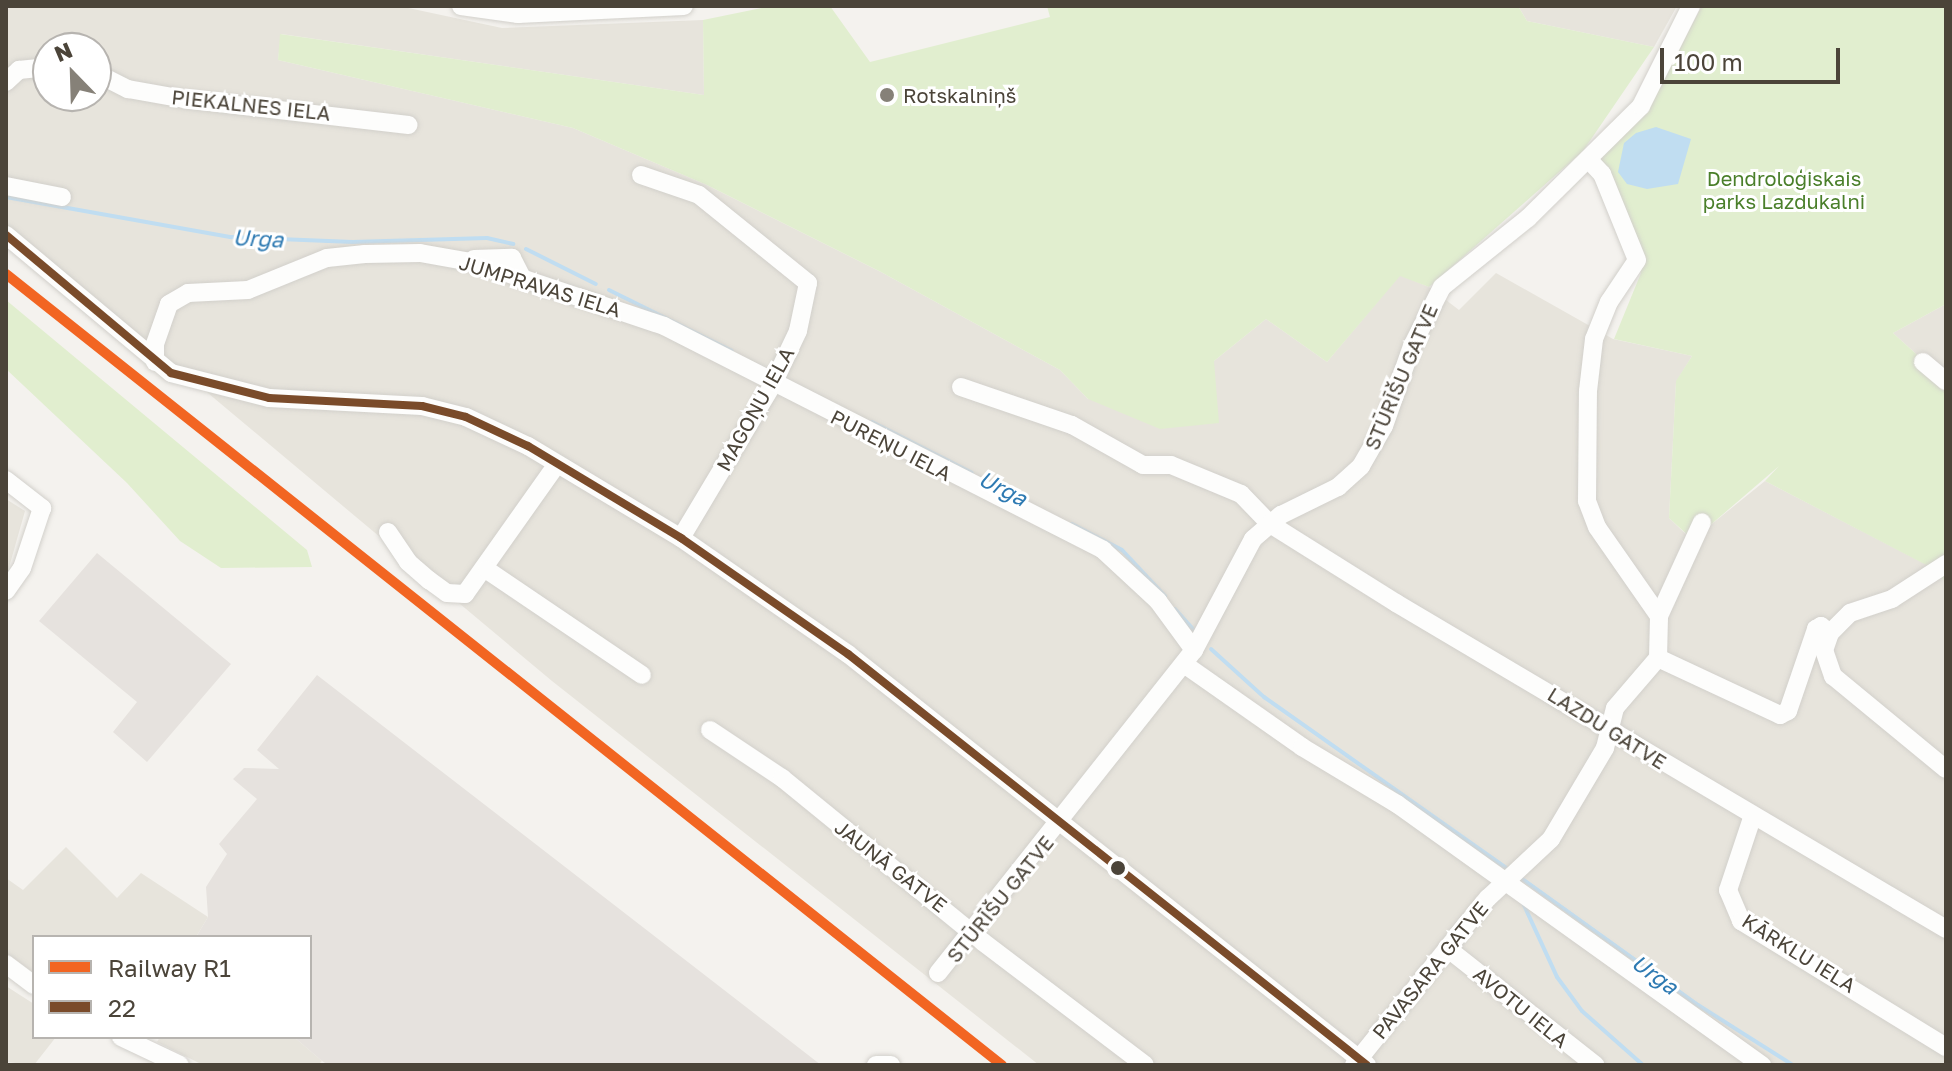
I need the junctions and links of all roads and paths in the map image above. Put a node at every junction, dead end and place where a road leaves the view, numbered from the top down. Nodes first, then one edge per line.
1 (461, 6) edge
2 (684, 6) edge
3 (1691, 6) edge
4 (32, 69) edge
5 (112, 80) edge
6 (6, 82) edge
7 (409, 125) dead end
8 (1590, 161) junction
9 (641, 175) dead end
10 (6, 186) edge
11 (62, 197) dead end
12 (6, 235) edge
13 (155, 362) junction
14 (1923, 362) dead end
15 (1946, 381) edge
16 (773, 384) junction
17 (961, 387) dead end
18 (557, 464) junction
19 (6, 480) edge
20 (1702, 522) dead end
21 (1270, 524) junction
22 (388, 532) dead end
23 (681, 538) junction
24 (487, 570) junction
25 (1942, 574) edge
26 (6, 591) edge
27 (1659, 616) junction
28 (1830, 633) junction
29 (1189, 657) junction
30 (1658, 658) junction
31 (642, 675) dead end
32 (1608, 728) junction
33 (710, 730) dead end
34 (1946, 769) edge
35 (1752, 818) junction
36 (1062, 823) junction
37 (1512, 875) junction
38 (1946, 929) edge
39 (973, 934) junction
40 (1447, 948) junction
41 (6, 964) edge
42 (938, 973) dead end
43 (32, 984) edge
44 (125, 1039) edge
45 (1946, 1047) edge
46 (1738, 1048) junction
47 (1360, 1063) edge
48 (180, 1065) edge
49 (876, 1065) edge
50 (891, 1065) edge
51 (1145, 1065) edge
52 (1595, 1065) edge
53 (1727, 1065) edge
54 (1762, 1065) edge

1 - 2 street
3 - 8 street, STŪRĪŠU GATVE
4 - 6 street
5 - 7 street, PIEKALNES IELA
8 - 21 street, STŪRĪŠU GATVE
8 - 27 street
9 - 16 street, MAGOŅU IELA
10 - 11 street
12 - 13 street
13 - 16 street, JUMPRAVAS IELA
13 - 18 street
14 - 15 street
16 - 23 street, MAGOŅU IELA
16 - 29 street, PUREŅU IELA
17 - 21 street, LAZDU GATVE
18 - 23 street
18 - 24 street
19 - 26 street
20 - 27 street
21 - 29 street, STŪRĪŠU GATVE
21 - 32 street, LAZDU GATVE
22 - 24 street
23 - 36 street
24 - 31 street
25 - 28 street
27 - 30 street
28 - 30 street
28 - 34 street
29 - 36 street, STŪRĪŠU GATVE
29 - 37 street, PUREŅU IELA
30 - 32 street, PAVASARA GATVE
32 - 35 street, LAZDU GATVE
32 - 37 street, PAVASARA GATVE
33 - 39 street, JAUNĀ GATVE
35 - 38 street, LAZDU GATVE
35 - 45 street, KĀRKLU IELA
36 - 39 street, STŪRĪŠU GATVE
36 - 47 street
37 - 40 street, PAVASARA GATVE
37 - 46 street
39 - 42 street, STŪRĪŠU GATVE
39 - 51 street, JAUNĀ GATVE
40 - 47 street, PAVASARA GATVE
40 - 52 street, AVOTU IELA
41 - 43 street
44 - 48 street
46 - 53 street
46 - 54 street
49 - 50 street

